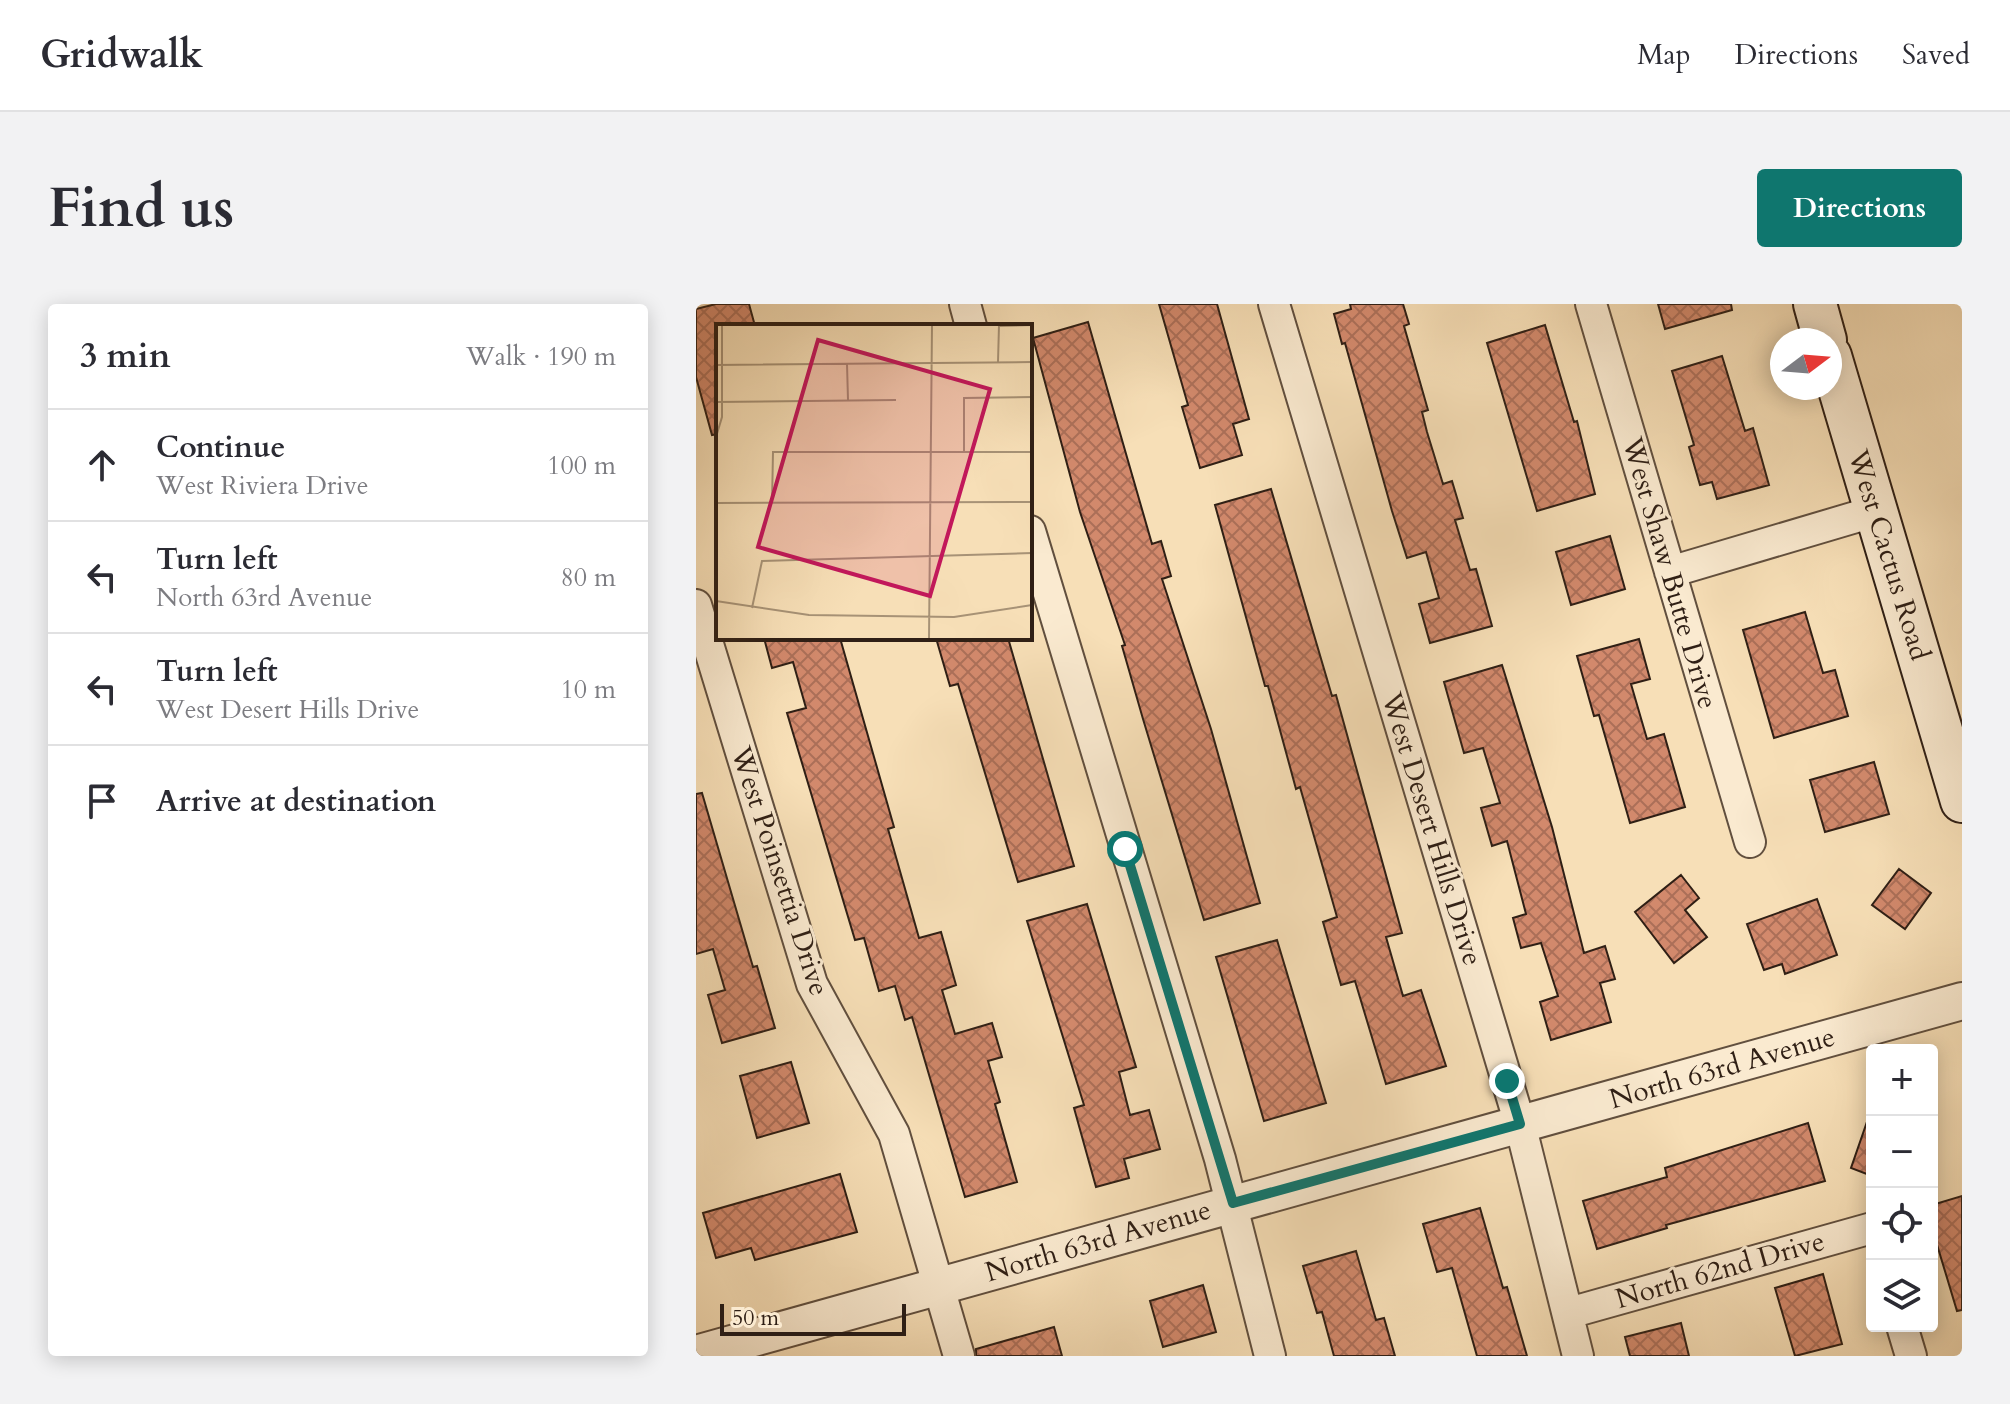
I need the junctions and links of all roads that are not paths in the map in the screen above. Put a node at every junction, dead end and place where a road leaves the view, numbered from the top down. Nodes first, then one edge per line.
1 (1274, 304) edge
2 (1591, 304) edge
3 (1815, 304) edge
4 (1822, 328) edge
5 (1842, 396) edge
6 (1876, 511) junction
7 (1032, 538) edge
8 (1670, 572) junction
9 (696, 605) edge
10 (1962, 801) edge
11 (1750, 842) dead end
12 (1962, 1001) edge
13 (1520, 1124) junction
14 (1233, 1203) junction
15 (1866, 1230) edge
16 (939, 1285) junction
17 (1569, 1313) junction
18 (1904, 1332) edge
19 (696, 1354) edge
20 (959, 1356) edge
21 (1270, 1356) edge
22 (1578, 1356) edge
23 (1911, 1356) edge

1 - 13 street, West Desert Hills Drive
2 - 8 street, West Shaw Butte Drive
3 - 4 main road
5 - 6 main road, West Cactus Road
6 - 8 street
6 - 10 main road, West Cactus Road
7 - 14 street
8 - 11 street, West Shaw Butte Drive
9 - 16 street, West Poinsettia Drive
12 - 13 street, North 63rd Avenue
13 - 14 street, North 63rd Avenue
13 - 17 street, West Desert Hills Drive
14 - 16 street, North 63rd Avenue
14 - 21 street
15 - 17 street, North 62nd Drive
16 - 19 street, North 63rd Avenue
16 - 20 street, West Poinsettia Drive
17 - 22 street, West Desert Hills Drive
18 - 23 street

